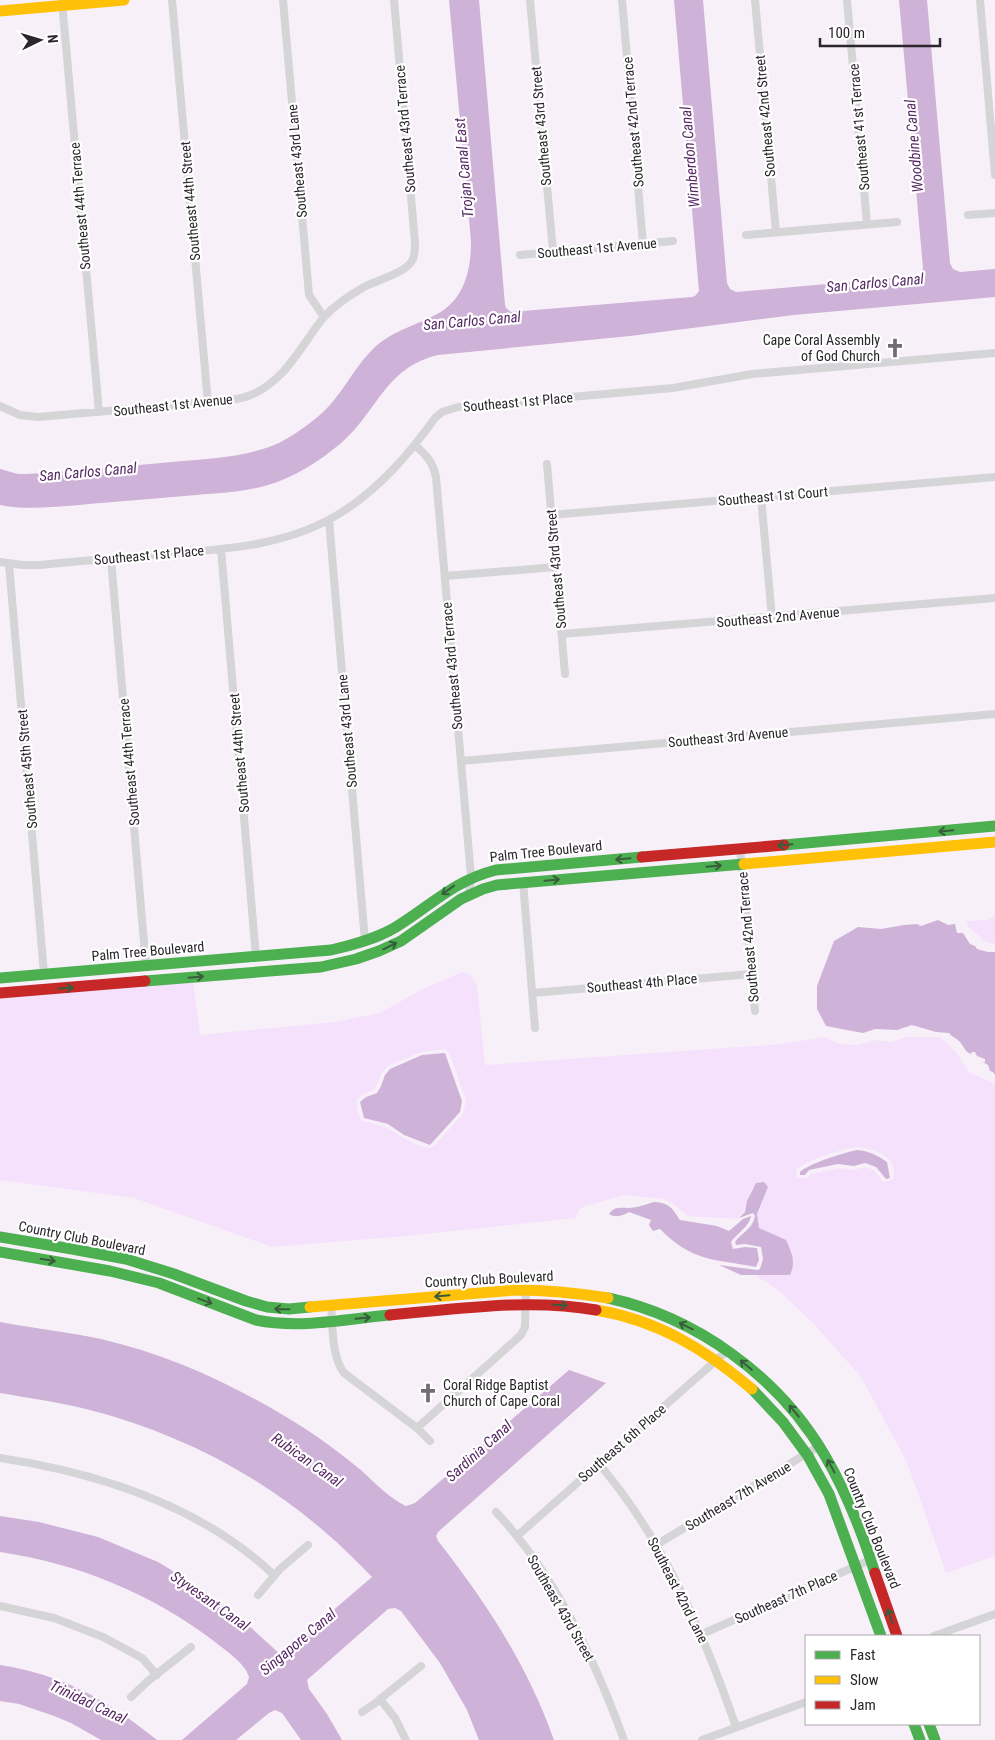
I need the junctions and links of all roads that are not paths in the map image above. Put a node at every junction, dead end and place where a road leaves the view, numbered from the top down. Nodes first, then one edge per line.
1 (124, 0) edge
2 (172, 0) edge
3 (283, 0) edge
4 (394, 0) edge
5 (530, 0) edge
6 (622, 0) edge
7 (755, 0) edge
8 (847, 0) edge
9 (980, 0) edge
10 (62, 3) edge
11 (0, 11) edge
12 (995, 175) edge
13 (995, 213) edge
14 (968, 215) dead end
15 (897, 222) dead end
16 (867, 224) junction
17 (776, 232) junction
18 (746, 235) dead end
19 (673, 241) dead end
20 (643, 244) junction
21 (553, 251) junction
22 (520, 255) dead end
23 (414, 258) joint
24 (324, 317) junction
25 (995, 353) edge
26 (208, 403) junction
27 (0, 406) edge
28 (99, 412) junction
29 (415, 445) junction
30 (547, 464) dead end
31 (995, 477) edge
32 (761, 497) junction
33 (551, 515) junction
34 (329, 520) junction
35 (222, 549) junction
36 (112, 558) junction
37 (0, 562) edge
38 (10, 564) junction
39 (556, 567) junction
40 (444, 576) junction
41 (995, 598) edge
42 (772, 618) junction
43 (562, 634) junction
44 (565, 674) dead end
45 (995, 714) edge
46 (461, 760) junction
47 (995, 826) edge
48 (995, 842) edge
49 (740, 849) junction
50 (741, 864) junction
51 (522, 867) junction
52 (471, 876) junction
53 (523, 882) junction
54 (469, 894) junction
55 (366, 941) junction
56 (371, 954) junction
57 (256, 957) junction
58 (146, 966) junction
59 (258, 972) junction
60 (44, 974) junction
61 (751, 974) junction
62 (0, 978) edge
63 (147, 981) junction
64 (45, 989) junction
65 (0, 993) edge
66 (532, 993) junction
67 (755, 1011) dead end
68 (536, 1028) dead end
69 (0, 1237) edge
70 (23, 1241) junction
71 (0, 1252) edge
72 (21, 1255) junction
73 (106, 1255) junction
74 (102, 1269) junction
75 (526, 1290) junction
76 (526, 1304) junction
77 (331, 1306) junction
78 (332, 1320) junction
79 (728, 1350) junction
80 (717, 1360) junction
81 (417, 1428) junction
82 (430, 1441) dead end
83 (819, 1446) junction
84 (808, 1454) junction
85 (0, 1458) edge
86 (599, 1464) junction
87 (496, 1512) dead end
88 (517, 1536) junction
89 (308, 1545) dead end
90 (656, 1545) junction
91 (870, 1560) junction
92 (856, 1566) junction
93 (274, 1575) junction
94 (258, 1595) dead end
95 (0, 1606) edge
96 (995, 1614) edge
97 (702, 1634) junction
98 (881, 1635) edge
99 (897, 1635) edge
100 (937, 1635) edge
101 (191, 1647) dead end
102 (421, 1666) dead end
103 (157, 1675) junction
104 (131, 1697) dead end
105 (380, 1699) junction
106 (805, 1702) edge
107 (362, 1712) dead end
108 (914, 1725) edge
109 (929, 1725) edge
110 (736, 1727) junction
111 (406, 1740) edge
112 (624, 1740) edge
113 (702, 1740) edge
114 (920, 1740) edge
115 (935, 1740) edge

1 - 10 main road
2 - 26 street, Southeast 44th Street
3 - 24 street, Southeast 43rd Lane
4 - 23 street, Southeast 43rd Terrace
5 - 21 street, Southeast 43rd Street
6 - 20 street, Southeast 42nd Terrace
7 - 17 street, Southeast 42nd Street
8 - 16 street, Southeast 41st Terrace
9 - 12 street
10 - 11 main road
10 - 28 street, Southeast 44th Terrace
13 - 14 street
15 - 16 street
16 - 17 street
17 - 18 street
19 - 20 street, Southeast 1st Avenue
20 - 21 street, Southeast 1st Avenue
21 - 22 street, Southeast 1st Avenue
23 - 24 street, Southeast 1st Avenue
24 - 26 street, Southeast 1st Avenue
25 - 29 street, Southeast 1st Place
26 - 28 street, Southeast 1st Avenue
27 - 28 street, Southeast 1st Avenue
29 - 34 street, Southeast 1st Place
29 - 40 street, Southeast 43rd Terrace
30 - 33 street, Southeast 43rd Street
31 - 32 street, Southeast 1st Court
32 - 33 street, Southeast 1st Court
32 - 42 street
33 - 39 street, Southeast 43rd Street
34 - 35 street, Southeast 1st Place
34 - 55 street, Southeast 43rd Lane
35 - 36 street, Southeast 1st Place
35 - 57 street, Southeast 44th Street
36 - 38 street, Southeast 1st Place
36 - 58 street, Southeast 44th Terrace
37 - 38 street, Southeast 1st Place
38 - 60 street, Southeast 45th Street
39 - 40 street
39 - 43 street, Southeast 43rd Street
40 - 46 street, Southeast 43rd Terrace
41 - 42 street, Southeast 2nd Avenue
42 - 43 street, Southeast 2nd Avenue
43 - 44 street, Southeast 43rd Street
45 - 46 street, Southeast 3rd Avenue
46 - 52 street, Southeast 43rd Terrace
47 -> 49 main road, Palm Tree Boulevard
48 - 50 main road, Palm Tree Boulevard
49 - 50 street, Southeast 42nd Terrace
49 -> 51 main road, Palm Tree Boulevard
53 -> 50 main road, Palm Tree Boulevard
50 - 61 street, Southeast 42nd Terrace
51 - 52 main road, Palm Tree Boulevard
51 - 53 main road
52 - 54 street, Southeast 43rd Terrace
52 -> 55 main road, Palm Tree Boulevard
53 - 54 main road, Palm Tree Boulevard
53 - 66 street
56 -> 54 main road, Palm Tree Boulevard
55 - 56 main road
55 - 57 main road, Palm Tree Boulevard
56 - 59 main road, Palm Tree Boulevard
57 - 58 main road, Palm Tree Boulevard
57 - 59 main road
58 - 60 main road, Palm Tree Boulevard
58 - 63 main road
63 -> 59 main road, Palm Tree Boulevard
60 - 62 main road, Palm Tree Boulevard
60 - 64 main road
61 - 66 street, Southeast 4th Place
61 - 67 street, Southeast 42nd Terrace
64 -> 63 main road, Palm Tree Boulevard
64 - 65 main road, Palm Tree Boulevard
66 - 68 street
69 - 70 main road, Country Club Boulevard
70 - 72 main road
70 - 73 main road, Country Club Boulevard
71 - 72 main road, Country Club Boulevard
72 -> 74 main road, Country Club Boulevard
73 - 74 main road
77 -> 73 main road, Country Club Boulevard
74 -> 78 main road, Country Club Boulevard
75 - 76 street
75 -> 77 main road, Country Club Boulevard
79 -> 75 main road, Country Club Boulevard
78 -> 76 main road, Country Club Boulevard
76 -> 80 main road, Country Club Boulevard
76 - 81 street
77 - 78 street
78 - 81 street
79 - 80 street, Southeast 6th Place
83 -> 79 main road, Country Club Boulevard
80 - 84 main road, Country Club Boulevard
80 - 86 street, Southeast 6th Place
81 - 82 street
83 - 84 street, Southeast 7th Avenue
91 -> 83 main road, Country Club Boulevard
84 - 90 street, Southeast 7th Avenue
84 - 92 main road, Country Club Boulevard
85 - 93 street
86 - 88 street, Southeast 6th Place
86 - 90 street, Southeast 42nd Lane
87 - 88 street, Southeast 43rd Street
88 - 112 street, Southeast 43rd Street
89 - 93 street
90 - 97 street, Southeast 42nd Lane
91 - 92 street, Southeast 7th Place
99 -> 91 main road, Country Club Boulevard
92 - 97 street, Southeast 7th Place
92 - 98 main road, Country Club Boulevard
93 - 94 street
95 - 103 street
96 - 100 street
97 - 110 street, Southeast 42nd Lane
101 - 103 street
102 - 105 street
103 - 104 street
105 - 107 street
105 - 111 street
106 - 110 street
108 - 114 main road
109 - 115 main road
110 - 113 street

